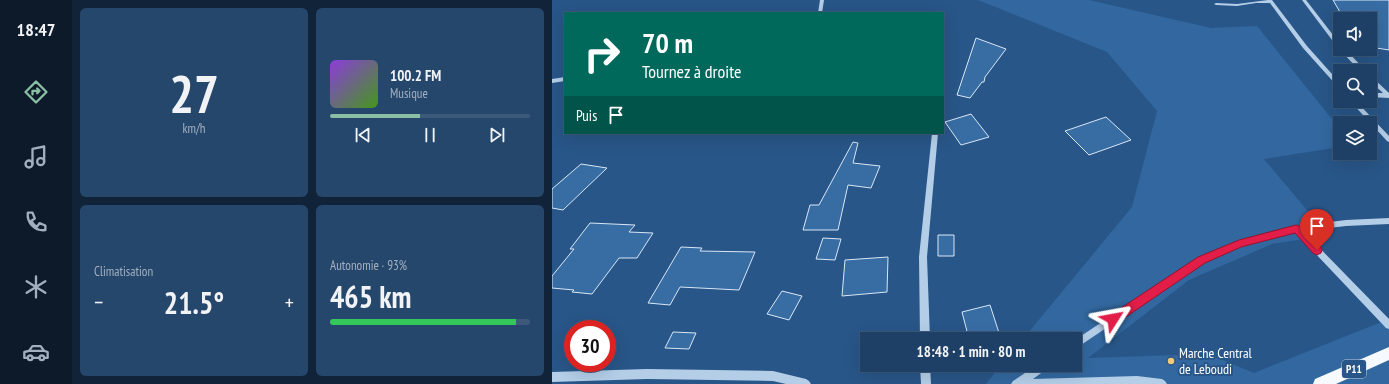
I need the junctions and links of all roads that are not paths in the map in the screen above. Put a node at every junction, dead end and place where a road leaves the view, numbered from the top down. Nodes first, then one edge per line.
1 (822, 0) edge
2 (1304, 0) edge
3 (1270, 1) edge
4 (1216, 4) dead end
5 (820, 12) edge
6 (1333, 38) edge
7 (1349, 56) edge
8 (1356, 64) edge
9 (1333, 78) edge
10 (564, 79) edge
11 (552, 81) edge
12 (1377, 85) edge
13 (1377, 95) edge
14 (1388, 96) edge
15 (1359, 108) edge
16 (935, 134) edge
17 (1389, 140) edge
18 (1389, 222) edge
19 (1296, 229) junction
20 (1389, 325) edge
21 (925, 332) edge
22 (1082, 340) edge
23 (1389, 353) edge
24 (925, 372) edge
25 (1035, 372) edge
26 (552, 377) edge
27 (806, 384) edge
28 (926, 384) edge
29 (1017, 384) edge
30 (1162, 384) edge
31 (1320, 384) edge

1 - 5 street
2 - 6 street
3 - 4 street
3 - 9 street
7 - 8 street
10 - 11 street
12 - 14 street
13 - 14 street
15 - 17 street
16 - 21 street
18 - 19 street
19 - 20 street
19 - 22 street
23 - 31 main road, P11
24 - 28 street
25 - 29 street
26 - 27 street
29 - 30 street

